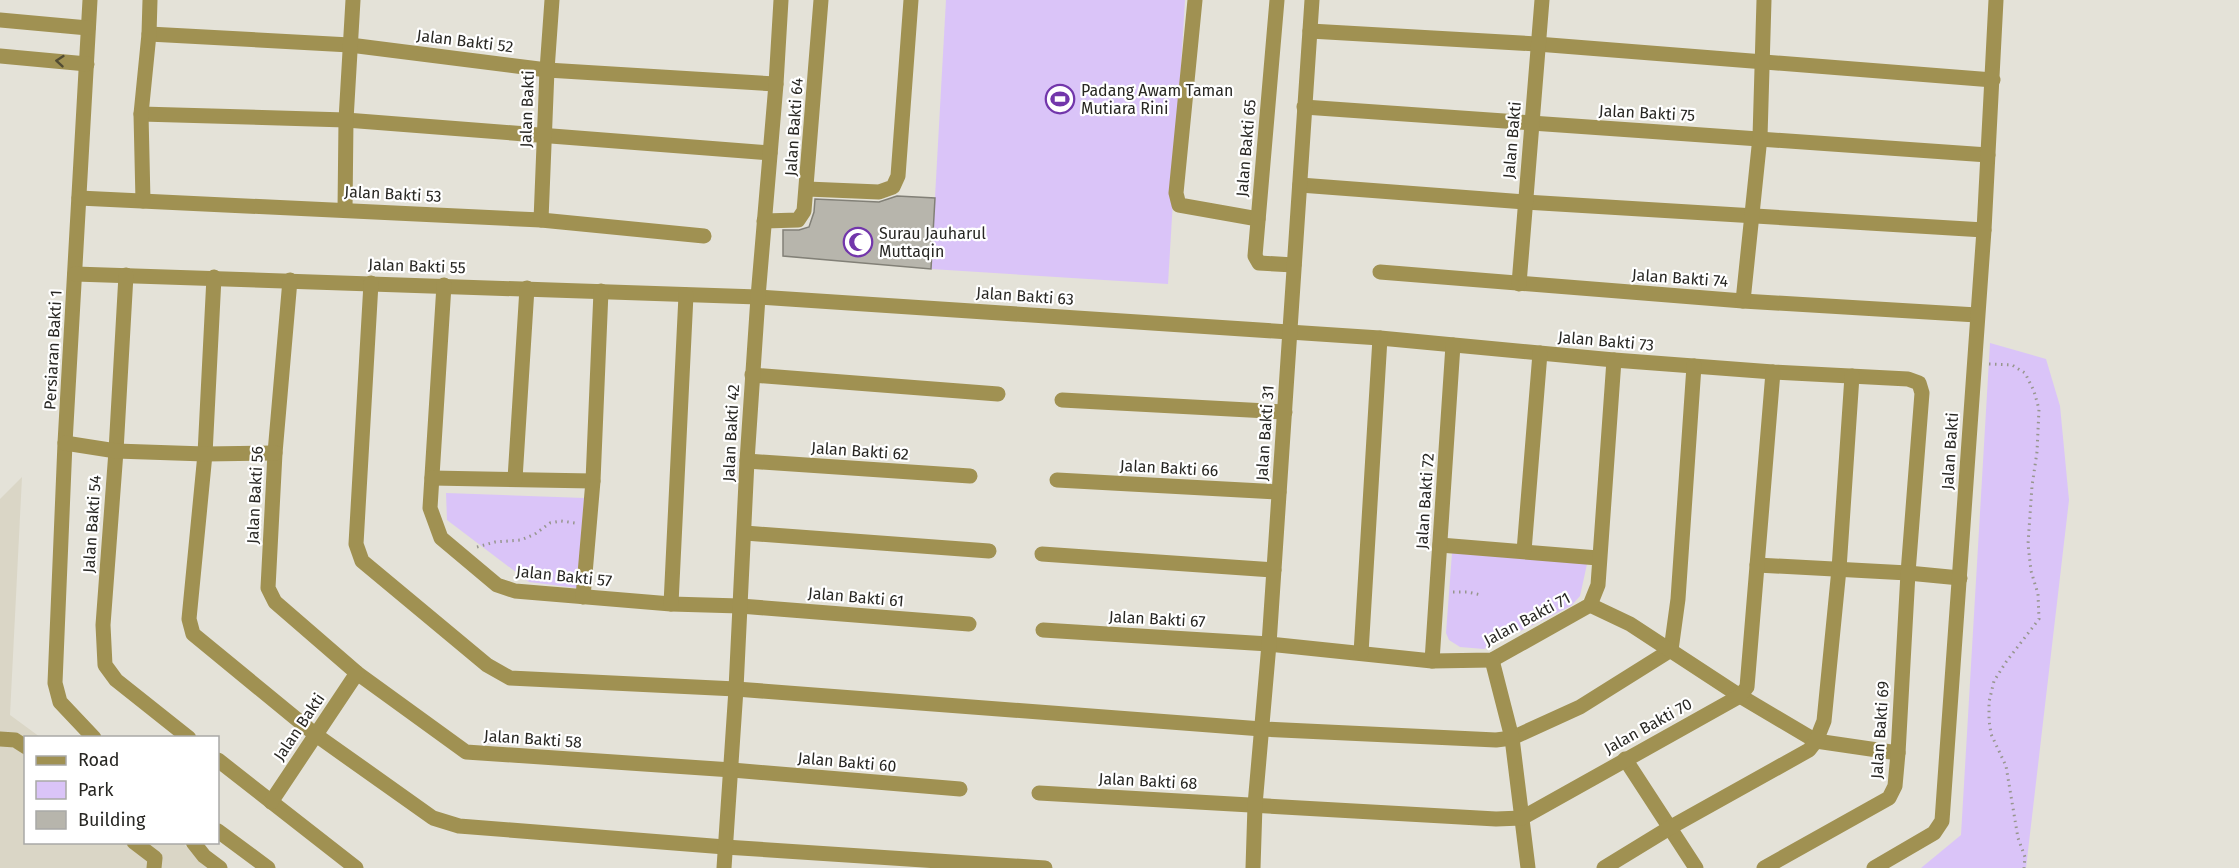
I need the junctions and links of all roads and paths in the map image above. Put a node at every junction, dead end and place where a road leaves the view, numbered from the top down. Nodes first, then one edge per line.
1 (90, 0) edge
2 (150, 0) edge
3 (353, 0) edge
4 (552, 0) edge
5 (781, 0) edge
6 (821, 0) edge
7 (911, 0) edge
8 (1194, 0) edge
9 (1276, 0) edge
10 (1312, 0) edge
11 (1542, 0) edge
12 (1764, 0) edge
13 (1990, 0) edge
14 (1996, 0) edge
15 (0, 20) edge
16 (88, 27) junction
17 (1310, 31) junction
18 (149, 34) junction
19 (1538, 44) junction
20 (350, 45) junction
21 (0, 56) edge
22 (1761, 62) junction
23 (87, 64) junction
24 (547, 70) junction
25 (1993, 80) junction
26 (776, 84) junction
27 (1304, 107) junction
28 (141, 114) junction
29 (346, 120) junction
30 (1532, 125) junction
31 (544, 137) junction
32 (1760, 137) junction
33 (770, 153) junction
34 (1988, 154) junction
35 (1300, 185) junction
36 (807, 189) junction
37 (80, 198) junction
38 (143, 201) junction
39 (1525, 202) junction
40 (345, 210) junction
41 (1751, 216) junction
42 (1258, 219) junction
43 (541, 220) junction
44 (764, 221) junction
45 (1984, 230) junction
46 (704, 236) dead end
47 (1294, 265) junction
48 (1380, 272) dead end
49 (75, 274) junction
50 (126, 274) junction
51 (214, 277) junction
52 (290, 280) junction
53 (371, 283) junction
54 (1519, 284) junction
55 (444, 285) junction
56 (527, 288) junction
57 (601, 291) junction
58 (686, 295) junction
59 (758, 297) junction
60 (1743, 301) junction
61 (1977, 315) junction
62 (1290, 332) junction
63 (1380, 338) junction
64 (1453, 345) junction
65 (1540, 353) junction
66 (1614, 360) junction
67 (1974, 364) junction
68 (1694, 366) junction
69 (1773, 372) junction
70 (752, 375) junction
71 (1852, 376) junction
72 (1919, 383) joint
73 (998, 394) dead end
74 (1062, 400) dead end
75 (1285, 412) junction
76 (65, 443) junction
77 (116, 450) junction
78 (275, 453) junction
79 (205, 454) junction
80 (747, 461) junction
81 (970, 476) dead end
82 (432, 478) junction
83 (515, 479) junction
84 (1057, 480) dead end
85 (593, 481) junction
86 (1279, 492) junction
87 (589, 525) junction
88 (745, 533) junction
89 (1440, 545) junction
90 (475, 548) dead end
91 (989, 550) dead end
92 (1524, 551) junction
93 (1042, 554) dead end
94 (1598, 558) junction
95 (1757, 564) junction
96 (1839, 569) junction
97 (1274, 570) junction
98 (1908, 573) junction
99 (1960, 578) junction
100 (1436, 590) junction
101 (1481, 595) dead end
102 (583, 597) junction
103 (671, 604) junction
104 (1590, 605) junction
105 (740, 606) junction
106 (969, 624) dead end
107 (1043, 630) dead end
108 (1269, 644) junction
109 (1671, 650) junction
110 (1361, 653) junction
111 (1492, 660) junction
112 (1432, 661) junction
113 (357, 673) junction
114 (736, 689) junction
115 (1740, 696) junction
116 (1262, 729) junction
117 (316, 735) junction
118 (91, 736) edge
119 (186, 736) edge
120 (1512, 738) junction
121 (0, 739) edge
122 (1816, 741) junction
123 (24, 746) edge
124 (1898, 753) junction
125 (1625, 759) junction
126 (219, 761) edge
127 (732, 770) junction
128 (960, 789) dead end
129 (1039, 793) dead end
130 (271, 802) junction
131 (1255, 805) junction
132 (1522, 818) junction
133 (1671, 826) junction
134 (219, 832) edge
135 (135, 844) edge
136 (194, 844) edge
137 (725, 847) junction
138 (154, 868) edge
139 (220, 868) edge
140 (268, 868) edge
141 (356, 868) edge
142 (724, 868) edge
143 (1045, 868) edge
144 (1253, 868) edge
145 (1528, 868) edge
146 (1604, 868) edge
147 (1696, 868) edge
148 (1764, 868) edge
149 (1874, 868) edge
150 (2024, 868) edge

1 - 16 street, Persiaran Bakti 1
2 - 18 street
3 - 20 street
4 - 24 street, Jalan Bakti
5 - 26 street, Jalan Bakti 42
6 - 36 street, Jalan Bakti 64
7 - 36 street
8 - 42 street
9 - 42 street, Jalan Bakti 65
10 - 17 street, Jalan Bakti 31
11 - 19 street, Jalan Bakti
12 - 22 street
13 - 14 street
14 - 25 street, Jalan Bakti
15 - 16 street
16 - 23 street, Persiaran Bakti 1
17 - 19 street
17 - 27 street, Jalan Bakti 31
18 - 20 street, Jalan Bakti 52
18 - 28 street
19 - 22 street
19 - 30 street, Jalan Bakti
20 - 24 street, Jalan Bakti 52
20 - 29 street
23 -> 21 street
22 - 25 street
22 - 32 street
23 - 37 street, Persiaran Bakti 1
24 - 26 street, Jalan Bakti 52
24 - 31 street, Jalan Bakti
25 - 34 street, Jalan Bakti
26 - 33 street, Jalan Bakti 42
27 - 30 street, Jalan Bakti 75
27 - 35 street, Jalan Bakti 31
28 - 29 street
28 - 38 street
29 - 31 street
29 - 40 street
30 - 32 street, Jalan Bakti 75
30 - 39 street, Jalan Bakti
31 - 33 street
31 - 43 street, Jalan Bakti
32 - 34 street, Jalan Bakti 75
32 - 41 street
33 - 44 street, Jalan Bakti 42
34 - 45 street, Jalan Bakti
35 - 39 street
35 - 47 street, Jalan Bakti 31
36 - 44 street, Jalan Bakti 64
37 - 38 street, Jalan Bakti 53
37 - 49 street, Persiaran Bakti 1
38 - 40 street, Jalan Bakti 53
39 - 41 street
39 - 54 street, Jalan Bakti
40 - 43 street, Jalan Bakti 53
41 - 45 street
41 - 60 street
42 - 47 street, Jalan Bakti 65
43 - 46 street, Jalan Bakti 53
44 - 59 street, Jalan Bakti 42
45 - 61 street, Jalan Bakti
47 - 62 street, Jalan Bakti 31
48 - 54 street, Jalan Bakti 74
49 - 50 street, Jalan Bakti 55
49 - 76 street, Persiaran Bakti 1
50 - 51 street, Jalan Bakti 55
50 - 77 street, Jalan Bakti 54
51 - 52 street, Jalan Bakti 55
51 - 79 street
52 - 53 street, Jalan Bakti 55
52 - 78 street, Jalan Bakti 56
53 - 55 street, Jalan Bakti 55
53 - 114 street
54 - 60 street, Jalan Bakti 74
55 - 56 street, Jalan Bakti 55
55 - 82 street, Jalan Bakti 57
56 - 57 street, Jalan Bakti 55
56 - 83 street
57 - 58 street, Jalan Bakti 55
57 - 85 street
58 - 59 street, Jalan Bakti 55
58 - 103 street
59 - 62 street, Jalan Bakti 63
59 - 70 street, Jalan Bakti 42
60 - 61 street, Jalan Bakti 74
61 - 67 street, Jalan Bakti
62 - 63 street, Jalan Bakti 73
62 - 75 street, Jalan Bakti 31
63 - 64 street, Jalan Bakti 73
63 - 110 street
64 - 65 street, Jalan Bakti 73
64 - 89 street, Jalan Bakti 72
65 - 66 street, Jalan Bakti 73
65 - 92 street
66 - 68 street, Jalan Bakti 73
66 - 94 street, Jalan Bakti 71
67 - 99 street, Jalan Bakti
67 - 150 path
68 - 69 street, Jalan Bakti 73
68 - 109 street
69 - 71 street, Jalan Bakti 73
69 - 95 street
70 - 73 street
70 - 80 street, Jalan Bakti 42
71 - 72 street, Jalan Bakti 73
71 - 96 street
72 - 98 street, Jalan Bakti
74 - 75 street
75 - 86 street, Jalan Bakti 31
76 - 77 street
76 - 118 street, Persiaran Bakti 1
77 - 79 street
77 - 119 street, Jalan Bakti 54
78 - 79 street
78 - 113 street, Jalan Bakti 56
79 - 117 street
80 - 81 street, Jalan Bakti 62
80 - 88 street, Jalan Bakti 42
82 - 83 street
82 - 102 street, Jalan Bakti 57
83 - 85 street
84 - 86 street, Jalan Bakti 66
85 - 87 street
86 - 97 street, Jalan Bakti 31
87 - 90 path
87 - 102 street
88 - 91 street
88 - 105 street, Jalan Bakti 42
89 - 92 street
89 - 100 street, Jalan Bakti 72
92 - 94 street
93 - 97 street
94 - 104 street, Jalan Bakti 71
95 - 96 street
95 - 115 street
96 - 98 street
96 - 122 street
97 - 108 street, Jalan Bakti 31
98 - 99 street
98 - 124 street, Jalan Bakti 69
99 - 149 street, Jalan Bakti
100 - 101 path
100 - 112 street, Jalan Bakti 72
102 - 103 street, Jalan Bakti 57
103 - 105 street, Jalan Bakti 57
104 - 109 street
104 - 111 street, Jalan Bakti 71
105 - 106 street, Jalan Bakti 61
105 - 114 street, Jalan Bakti 42
107 - 108 street, Jalan Bakti 67
108 - 110 street, Jalan Bakti 71
108 - 116 street, Jalan Bakti 31
109 - 115 street
109 - 120 street
110 - 112 street, Jalan Bakti 71
111 - 112 street, Jalan Bakti 71
111 - 120 street
113 - 117 street, Jalan Bakti
113 - 127 street, Jalan Bakti 58
114 - 116 street
114 - 127 street, Jalan Bakti 42
115 - 122 street
115 - 125 street, Jalan Bakti 70
116 - 120 street
116 - 131 street, Jalan Bakti 31
117 - 130 street, Jalan Bakti
117 - 137 street
120 - 132 street
121 - 123 street
122 - 124 street
122 - 133 street
124 - 148 street, Jalan Bakti 69
125 - 132 street, Jalan Bakti 70
125 - 133 street
126 - 130 street
127 - 128 street, Jalan Bakti 60
127 - 137 street, Jalan Bakti 42
129 - 131 street, Jalan Bakti 68
130 - 141 street
131 - 132 street, Jalan Bakti 70
131 - 144 street, Jalan Bakti 31
132 - 145 street
133 - 146 street
133 - 147 street
134 - 140 street
135 - 138 street
136 - 139 street
137 - 142 street, Jalan Bakti 42
137 - 143 street

